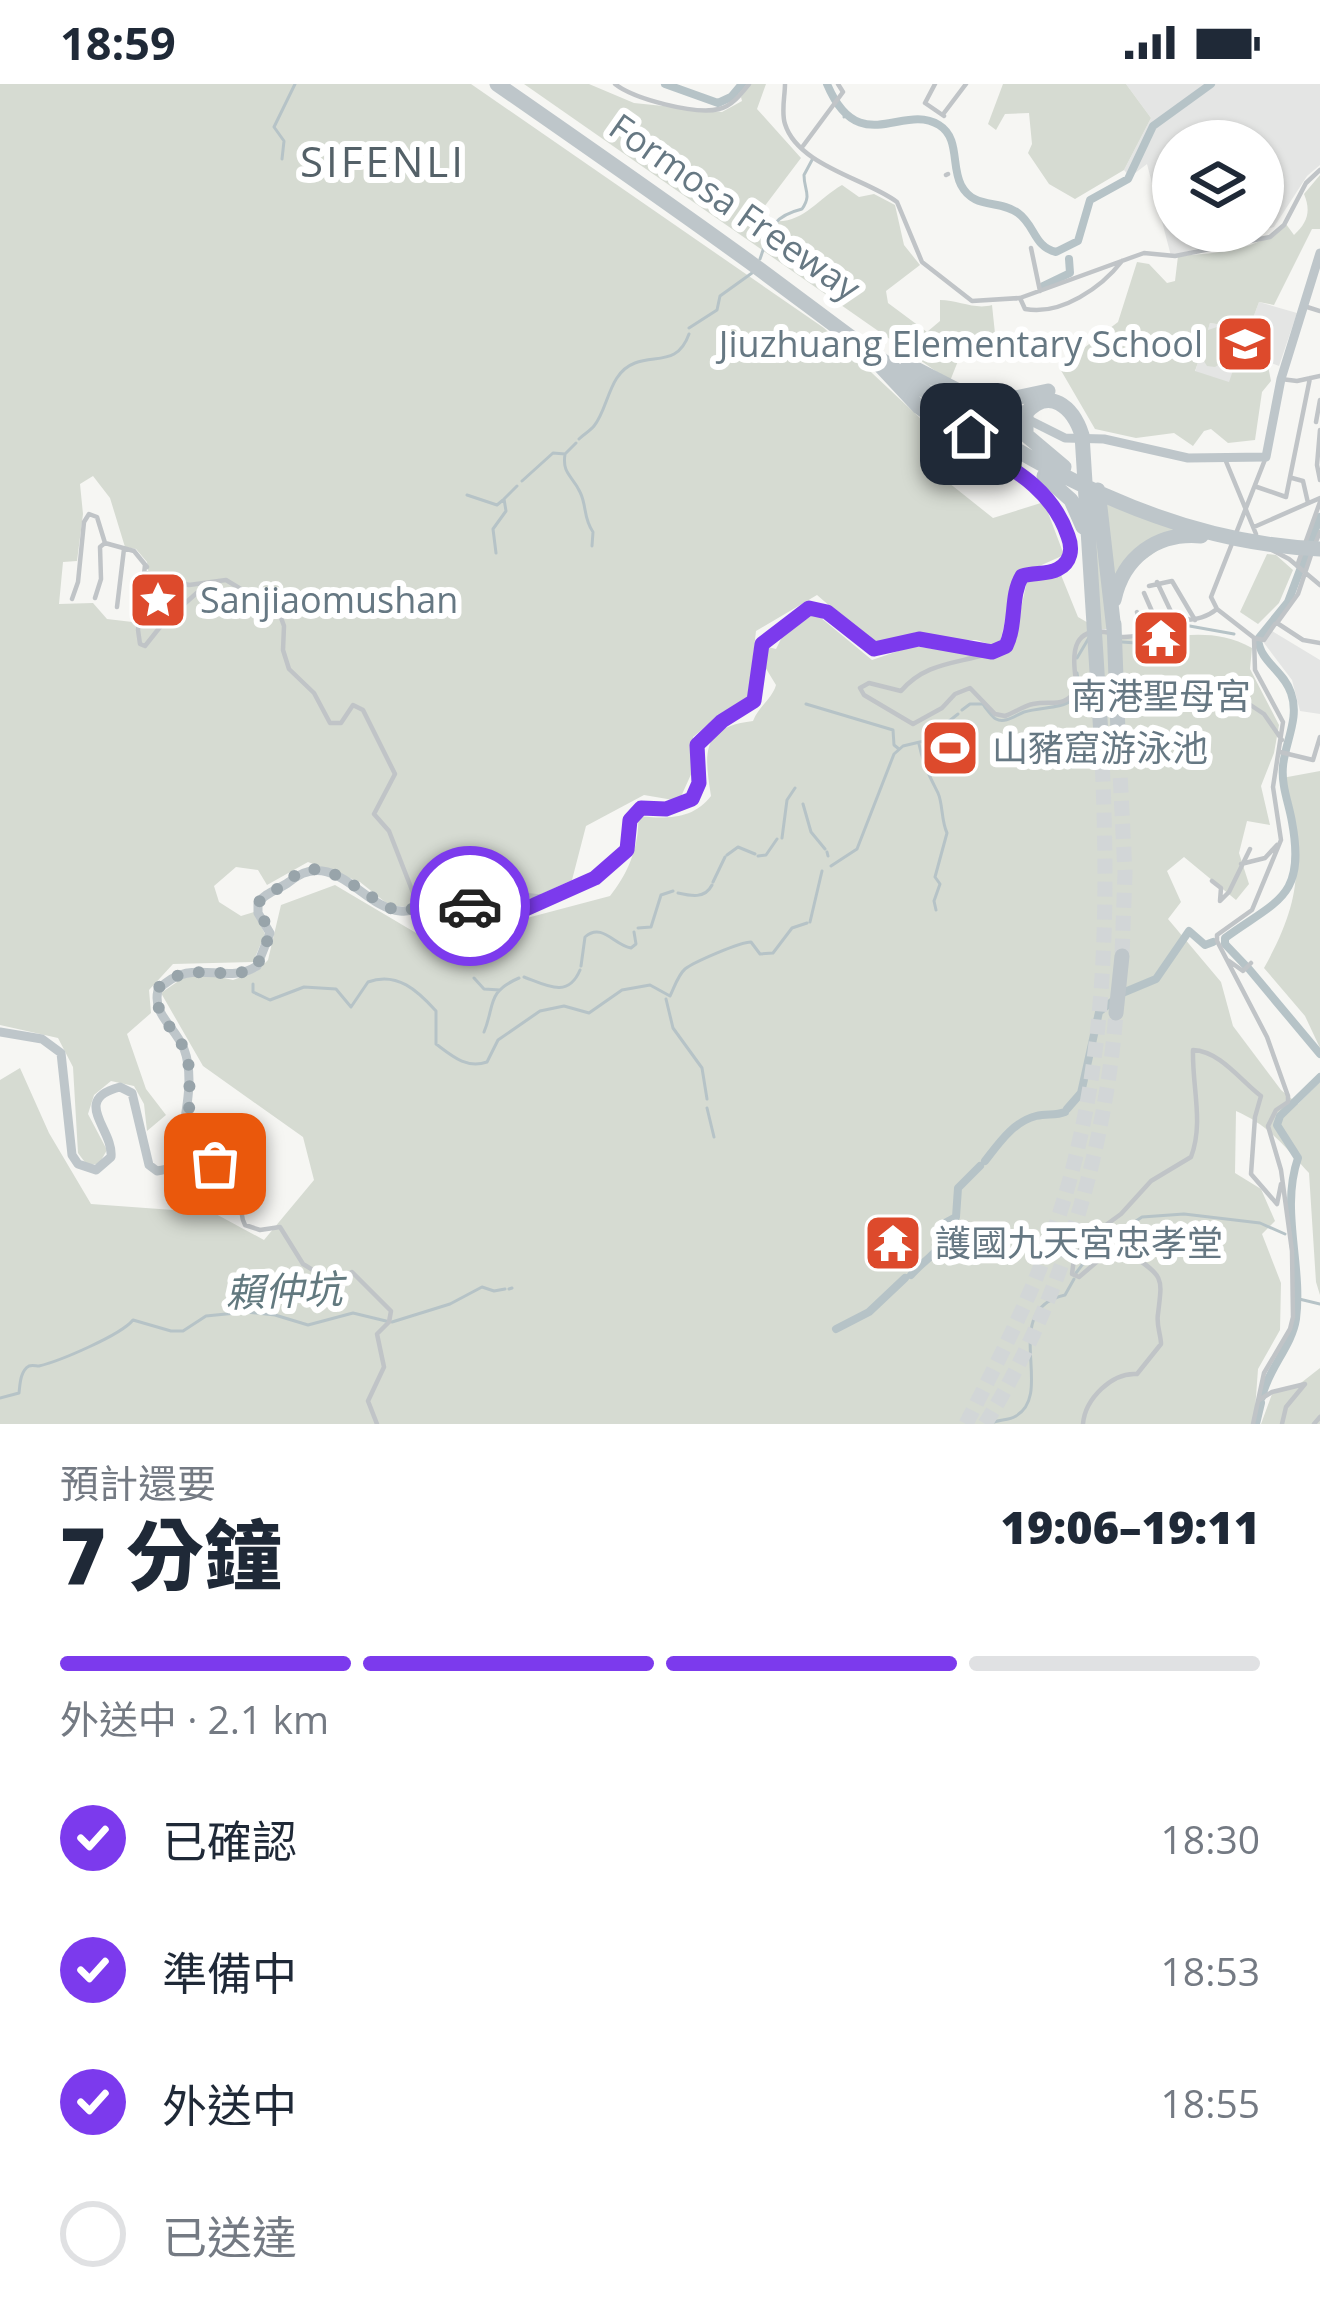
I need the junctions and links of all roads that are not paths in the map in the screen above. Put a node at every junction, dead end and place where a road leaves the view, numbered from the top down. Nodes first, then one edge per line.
1 (497, 84) edge
2 (508, 84) edge
3 (615, 84) edge
4 (748, 84) edge
5 (785, 84) edge
6 (838, 84) edge
7 (935, 84) edge
8 (965, 84) edge
9 (802, 146) junction
10 (1320, 170) edge
11 (710, 230) junction
12 (1031, 248) dead end
13 (1320, 253) edge
14 (1123, 260) junction
15 (786, 285) junction
16 (1040, 291) junction
17 (1020, 298) junction
18 (803, 301) junction
19 (1304, 305) junction
20 (1320, 311) edge
21 (1320, 376) edge
22 (1310, 378) junction
23 (1281, 379) junction
24 (955, 400) junction
25 (1320, 400) edge
26 (1020, 406) junction
27 (1031, 420) dead end
28 (1303, 421) junction
29 (1318, 425) edge
30 (1083, 427) junction
31 (988, 431) junction
32 (967, 441) junction
33 (1267, 457) junction
34 (1225, 459) junction
35 (1066, 469) junction
36 (1292, 478) junction
37 (1320, 480) edge
38 (1255, 487) junction
39 (1286, 497) junction
40 (1320, 500) edge
41 (1094, 503) junction
42 (1308, 503) junction
43 (1244, 511) junction
44 (1289, 511) junction
45 (1187, 527) junction
46 (1248, 534) junction
47 (1318, 542) edge
48 (105, 543) junction
49 (124, 549) junction
50 (1297, 566) junction
51 (148, 572) junction
52 (1305, 575) junction
53 (208, 584) junction
54 (1320, 585) edge
55 (1091, 586) junction
56 (1144, 593) dead end
57 (95, 598) dead end
58 (72, 599) dead end
59 (117, 608) dead end
60 (1216, 609) junction
61 (1137, 612) dead end
62 (1174, 618) junction
63 (1195, 620) junction
64 (1277, 623) junction
65 (1158, 625) junction
66 (1114, 630) junction
67 (1257, 639) junction
68 (1320, 643) edge
69 (992, 652) junction
70 (1236, 689) dead end
71 (1320, 737) edge
72 (1282, 740) junction
73 (1284, 753) junction
74 (1281, 840) junction
75 (1250, 849) dead end
76 (1241, 864) junction
77 (1212, 881) dead end
78 (553, 897) junction
79 (419, 908) junction
80 (499, 921) junction
81 (1121, 956) tunnel mouth
82 (1225, 958) junction
83 (1251, 963) dead end
84 (1116, 1013) tunnel mouth
85 (0, 1032) edge
86 (186, 1101) junction
87 (1282, 1181) junction
88 (1259, 1400) junction
89 (1320, 1417) edge
90 (377, 1424) edge
91 (1083, 1424) edge
92 (1253, 1424) edge
93 (1282, 1424) edge
94 (1314, 1424) edge

1 - 11 highway, Formosa Freeway
2 - 11 highway, Formosa Freeway
3 - 4 street
5 - 9 street
6 - 9 street
7 - 8 street
9 - 17 street
10 - 14 street
11 - 15 highway, Formosa Freeway
12 - 16 street
13 - 19 main road
14 - 16 street
14 - 17 street
15 - 18 highway, Formosa Freeway
15 - 24 highway, Formosa Freeway
16 - 17 street
18 - 24 highway, Formosa Freeway
18 - 32 highway
19 - 20 street
19 - 23 main road
21 - 22 street
22 - 23 street
22 - 28 street
23 - 33 main road
24 - 26 highway
24 - 31 highway
25 - 29 street
26 - 30 highway
26 - 32 main road
27 - 34 main road
28 - 29 street
28 - 36 street
29 - 37 street
30 - 35 highway
30 - 41 highway
31 - 35 highway
31 - 45 highway
31 - 55 highway
32 - 69 main road
33 - 34 main road
33 - 38 street
34 - 43 street
35 - 45 highway
36 - 39 street
36 - 42 street
38 - 39 street
38 - 43 street
39 - 44 street
40 - 42 street
40 - 50 street
41 - 55 highway
41 - 66 highway
42 - 44 street
43 - 46 street
43 - 60 street
44 - 46 street
45 - 46 highway
45 - 47 highway
45 - 66 highway
46 - 47 highway
46 - 50 street
47 - 52 street
48 - 49 street
48 - 57 street
48 - 58 street
49 - 51 street
49 - 59 street
50 - 52 street
51 - 53 street
51 - 53 street
52 - 54 street
52 - 64 street
53 - 79 street
55 - 66 highway
56 - 65 street
60 - 63 street
60 - 67 street
61 - 65 street
62 - 63 street
62 - 63 street
62 - 65 street
63 - 69 street
64 - 67 street
64 - 68 street
67 - 72 street
69 - 78 main road
70 - 72 street
71 - 73 street
72 - 73 street
73 - 74 street
74 - 76 street
74 - 82 street
75 - 76 street
76 - 77 street
78 - 80 main road
78 - 80 street
79 - 80 main road
79 - 86 main road
81 - 84 highway
82 - 83 street
82 - 87 street
85 - 86 main road
86 - 90 street
87 - 88 street
87 - 91 street
88 - 92 street
88 - 93 street
89 - 94 street

